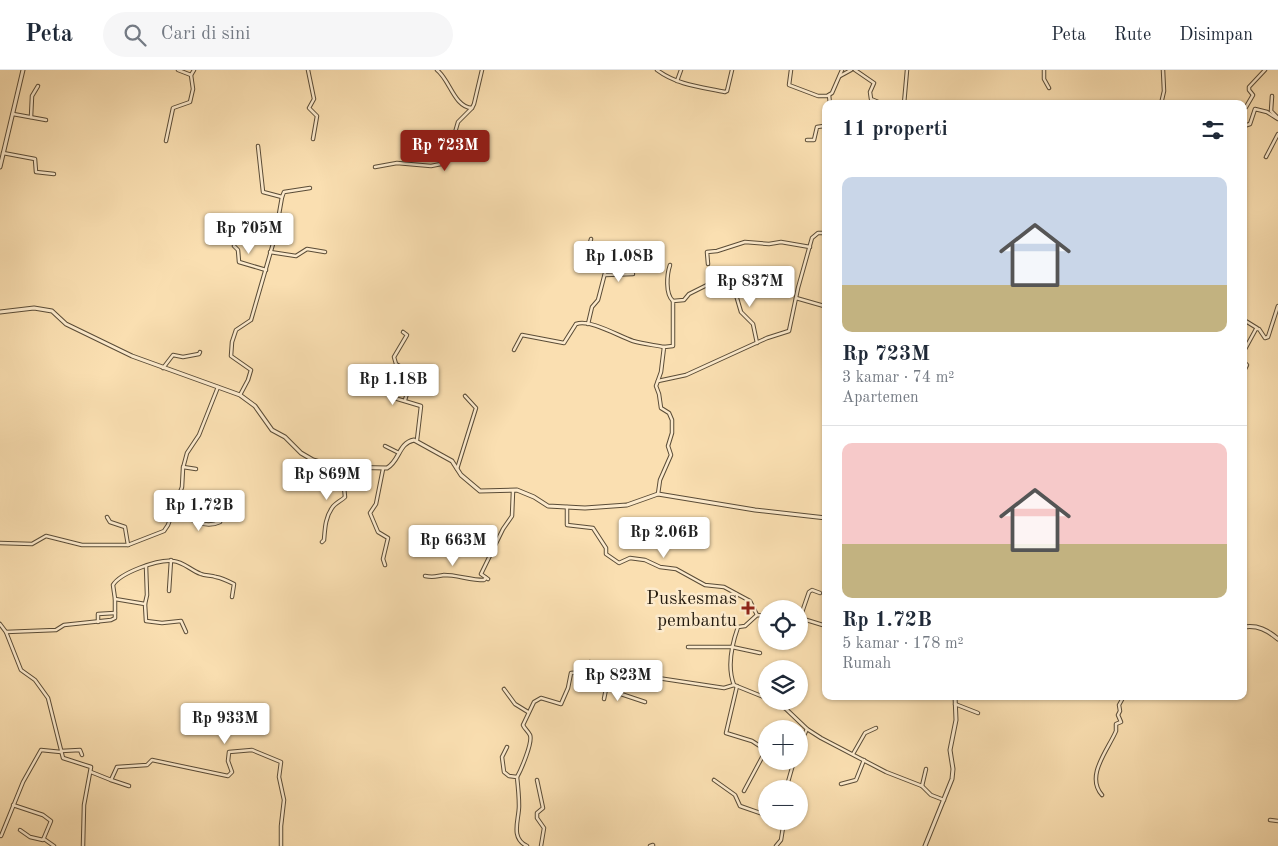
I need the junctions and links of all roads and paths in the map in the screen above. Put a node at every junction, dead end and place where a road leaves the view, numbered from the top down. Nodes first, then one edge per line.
1 (23, 70) edge
2 (178, 70) edge
3 (194, 70) edge
4 (308, 70) edge
5 (437, 70) edge
6 (482, 70) edge
7 (657, 70) edge
8 (681, 70) edge
9 (732, 70) edge
10 (791, 70) edge
11 (842, 70) edge
12 (853, 70) edge
13 (907, 70) edge
14 (1044, 70) edge
15 (1164, 70) edge
16 (1265, 70) edge
17 (190, 75) junction
18 (840, 76) junction
19 (677, 81) junction
20 (38, 86) dead end
21 (1049, 88) dead end
22 (829, 95) junction
23 (1272, 96) dead end
24 (830, 100) edge
25 (873, 100) edge
26 (904, 100) edge
27 (1162, 100) edge
28 (1247, 105) edge
29 (472, 108) junction
30 (13, 114) junction
31 (31, 117) junction
32 (1278, 119) edge
33 (46, 120) dead end
34 (1247, 125) edge
35 (822, 126) edge
36 (1278, 134) edge
37 (312, 139) dead end
38 (807, 140) dead end
39 (166, 141) dead end
40 (258, 146) dead end
41 (3, 152) junction
42 (1266, 157) dead end
43 (0, 167) edge
44 (375, 167) dead end
45 (54, 174) dead end
46 (310, 188) dead end
47 (282, 197) junction
48 (822, 234) edge
49 (591, 239) dead end
50 (234, 246) dead end
51 (810, 247) junction
52 (270, 252) junction
53 (325, 252) dead end
54 (708, 264) dead end
55 (670, 265) dead end
56 (266, 270) junction
57 (632, 274) dead end
58 (605, 275) junction
59 (719, 279) dead end
60 (726, 291) dead end
61 (796, 298) junction
62 (673, 301) junction
63 (822, 305) edge
64 (1278, 306) edge
65 (0, 312) edge
66 (1247, 321) edge
67 (588, 324) junction
68 (1258, 328) junction
69 (403, 332) dead end
70 (757, 343) junction
71 (1247, 346) edge
72 (664, 347) junction
73 (514, 350) dead end
74 (200, 352) dead end
75 (163, 369) junction
76 (353, 381) dead end
77 (658, 381) junction
78 (219, 386) junction
79 (242, 395) junction
80 (465, 396) dead end
81 (405, 401) junction
82 (417, 440) junction
83 (385, 446) dead end
84 (399, 453) junction
85 (184, 467) junction
86 (347, 467) junction
87 (457, 468) junction
88 (196, 469) dead end
89 (383, 469) junction
90 (514, 490) junction
91 (658, 494) junction
92 (161, 506) dead end
93 (567, 507) junction
94 (172, 513) junction
95 (107, 516) dead end
96 (822, 518) edge
97 (220, 522) dead end
98 (322, 542) dead end
99 (0, 543) edge
100 (128, 545) junction
101 (171, 560) junction
102 (385, 565) dead end
103 (146, 566) junction
104 (425, 576) dead end
105 (169, 591) dead end
106 (820, 592) dead end
107 (232, 597) dead end
108 (115, 599) junction
109 (806, 600) edge
110 (145, 604) junction
111 (115, 613) junction
112 (756, 615) joint
113 (808, 620) edge
114 (98, 622) junction
115 (0, 624) edge
116 (822, 625) edge
117 (1247, 627) edge
118 (6, 632) junction
119 (186, 632) dead end
120 (1278, 639) edge
121 (688, 647) dead end
122 (732, 647) junction
123 (760, 653) dead end
124 (618, 672) junction
125 (613, 680) junction
126 (736, 685) junction
127 (504, 690) dead end
128 (758, 695) edge
129 (604, 699) dead end
130 (955, 700) edge
131 (1122, 700) edge
132 (645, 702) dead end
133 (955, 704) junction
134 (787, 710) edge
135 (528, 712) junction
136 (978, 713) dead end
137 (798, 720) edge
138 (876, 728) dead end
139 (808, 730) edge
140 (507, 747) dead end
141 (61, 751) junction
142 (853, 754) junction
143 (82, 755) dead end
144 (864, 760) junction
145 (926, 769) dead end
146 (91, 772) junction
147 (517, 777) junction
148 (111, 780) junction
149 (537, 780) dead end
150 (714, 780) dead end
151 (841, 784) dead end
152 (129, 786) dead end
153 (922, 786) junction
154 (744, 791) dead end
155 (1102, 795) dead end
156 (944, 800) junction
157 (12, 805) junction
158 (758, 812) edge
159 (1270, 820) dead end
160 (1278, 821) edge
161 (20, 830) dead end
162 (783, 830) edge
163 (1, 836) edge
164 (44, 840) junction
165 (54, 846) edge
166 (83, 846) edge
167 (281, 846) edge
168 (527, 846) edge
169 (541, 846) edge
170 (776, 846) edge
171 (926, 846) edge

1 - 30 street
2 - 17 street
3 - 17 street
4 - 37 street
5 - 29 street
6 - 29 street
7 - 19 street
8 - 19 street
9 - 19 street
10 - 22 street
11 - 18 street
12 - 18 street
12 - 25 street
13 - 26 street
14 - 21 street
15 - 27 street
16 - 28 street
17 - 39 street
18 - 22 street
20 - 31 street
22 - 24 street
23 - 32 street
29 - 44 street
30 - 31 street
30 - 41 street
31 - 33 street
32 - 34 street
35 - 38 street
36 - 42 street
40 - 47 street
41 - 43 street
41 - 45 street
46 - 47 street
47 - 52 street
48 - 51 street
49 - 58 street
50 - 56 street
51 - 54 street
51 - 61 street
52 - 53 street
52 - 56 street
55 - 62 street
56 - 79 street
57 - 58 street
58 - 67 street
59 - 62 street
60 - 70 street
61 - 63 street
61 - 70 street
62 - 72 street
64 - 68 street
65 - 75 street
66 - 68 street
67 - 72 street
67 - 73 street
68 - 71 street
69 - 81 street
70 - 77 street
72 - 77 street
74 - 75 street
75 - 78 street
76 - 81 street
77 - 91 street
78 - 79 street
78 - 85 street
79 - 86 street
80 - 87 street
81 - 82 street
82 - 84 street
82 - 87 street
83 - 84 street
84 - 89 street
85 - 88 street
85 - 94 street
86 - 89 street
86 - 98 street
87 - 90 street
89 - 102 street
90 - 93 street
90 - 104 street
91 - 93 street
91 - 96 street
92 - 94 street
93 - 112 street
94 - 97 street
94 - 100 street
95 - 100 street
99 - 100 street
101 - 103 street
101 - 105 street
101 - 107 street
103 - 108 street
103 - 110 street
106 - 109 street
108 - 110 street
108 - 111 street
110 - 119 street
111 - 114 street
111 - 114 street
112 - 122 street
113 - 116 street
114 - 118 street
115 - 118 street
117 - 120 street
118 - 141 street
121 - 122 street
122 - 123 street
122 - 126 street
124 - 125 street
124 - 126 street
124 - 135 street
125 - 129 street
125 - 132 street
126 - 128 street
126 - 154 street
127 - 135 street
130 - 133 street
131 - 155 street
133 - 136 street
133 - 156 street
134 - 137 street
135 - 147 street
138 - 142 street
139 - 142 street
140 - 147 street
141 - 143 street
141 - 146 street
141 - 157 street
142 - 144 street
144 - 151 street
144 - 153 street
145 - 153 street
146 - 148 street
146 - 166 street
147 - 168 street
148 - 152 street
148 - 167 street
149 - 169 street
150 - 158 street
153 - 156 street
156 - 171 street
157 - 163 street
157 - 164 street
159 - 160 street
161 - 164 street
162 - 170 street
164 - 165 street

